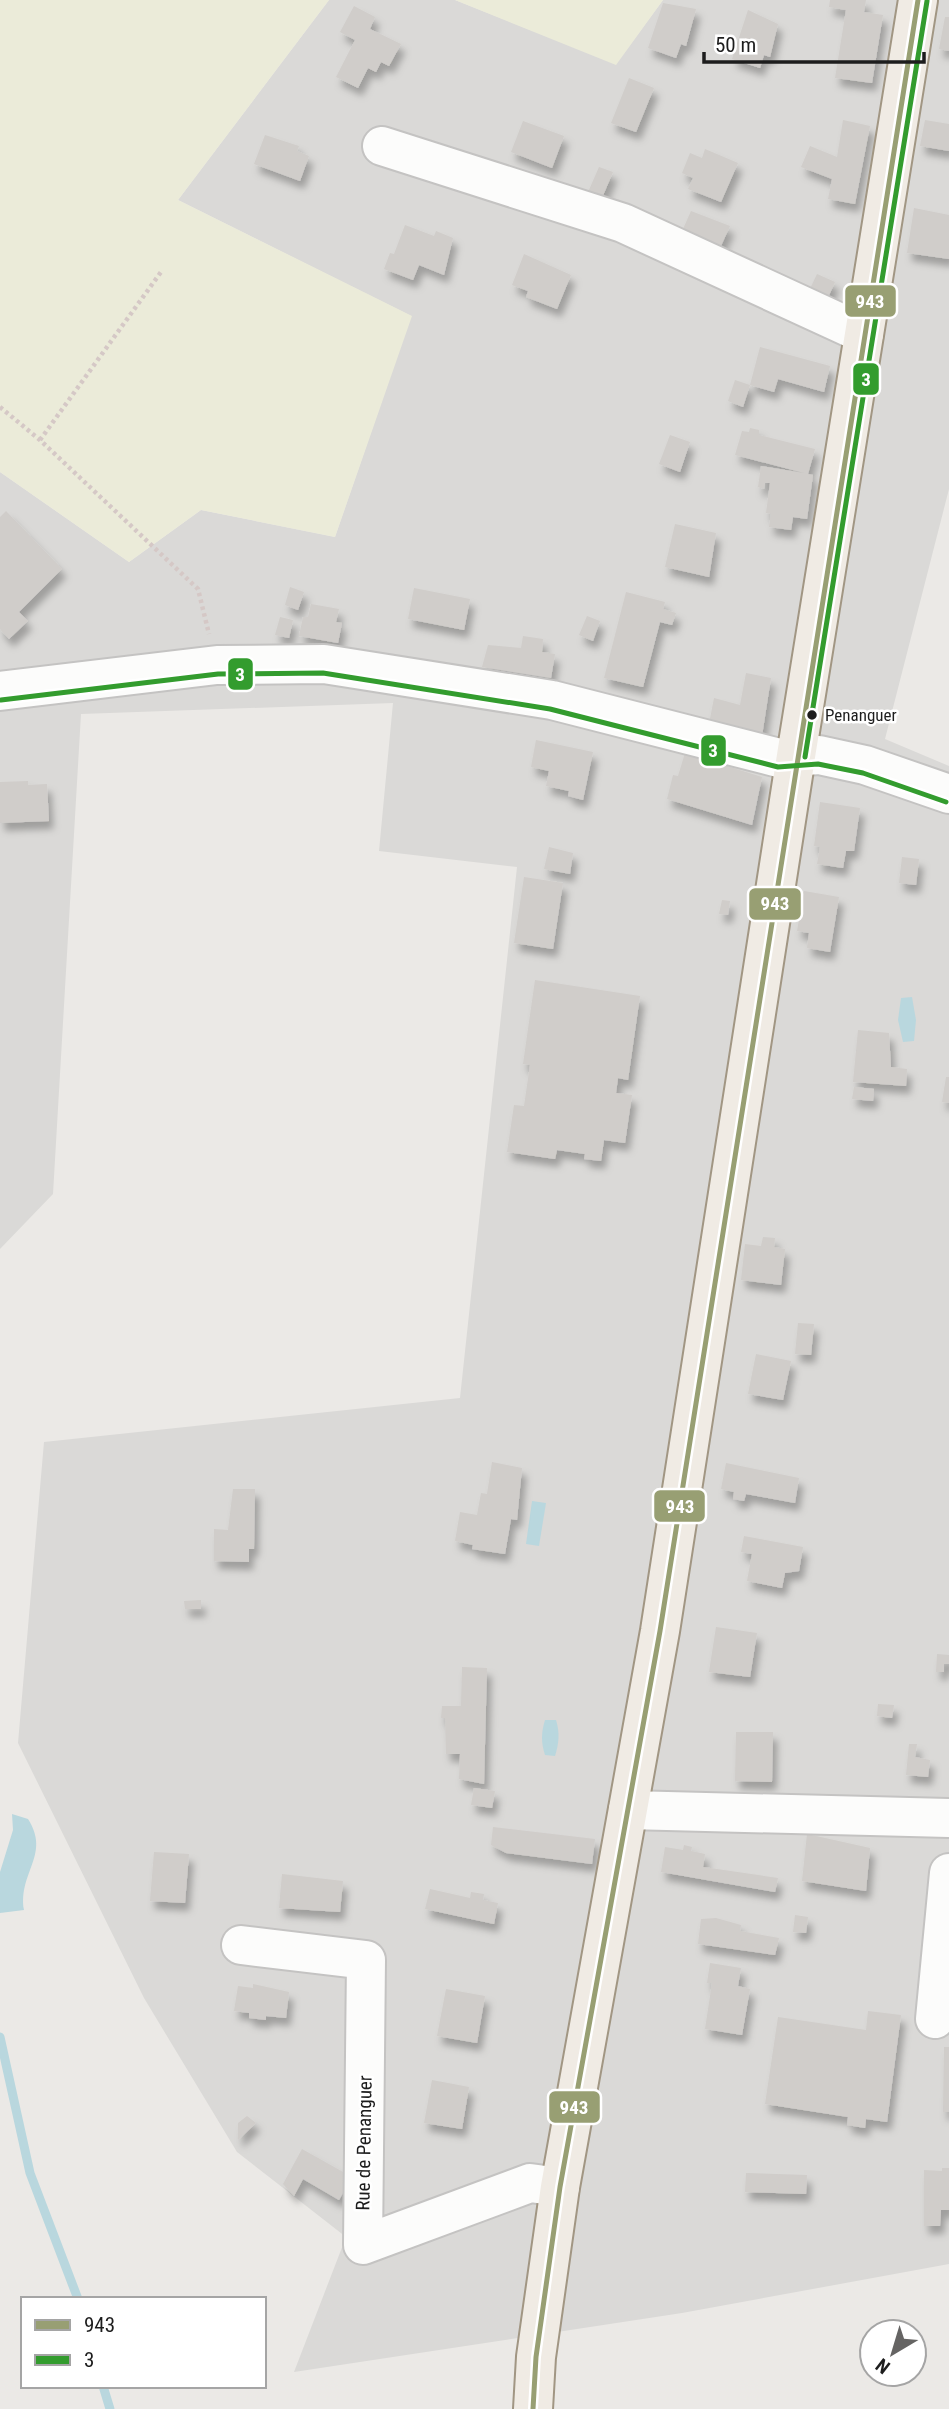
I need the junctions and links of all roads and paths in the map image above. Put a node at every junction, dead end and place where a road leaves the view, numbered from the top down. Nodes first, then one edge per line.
1 (918, 0) edge
2 (382, 146) dead end
3 (161, 272) dead end
4 (864, 334) junction
5 (0, 407) edge
6 (40, 440) junction
7 (217, 665) junction
8 (0, 691) edge
9 (796, 756) junction
10 (949, 794) edge
11 (628, 1810) junction
12 (949, 1818) edge
13 (949, 1873) edge
14 (241, 1945) dead end
15 (935, 2019) dead end
16 (559, 2187) junction
17 (533, 2409) edge

1 - 4 main road
2 - 4 street
3 - 6 path
4 - 9 main road
5 - 6 path
6 - 7 path
7 - 8 street
7 - 9 street
9 - 10 street
9 - 11 main road
11 - 12 street
11 - 16 main road
13 - 15 street
14 - 16 street, Rue de Penanguer
16 - 17 main road

